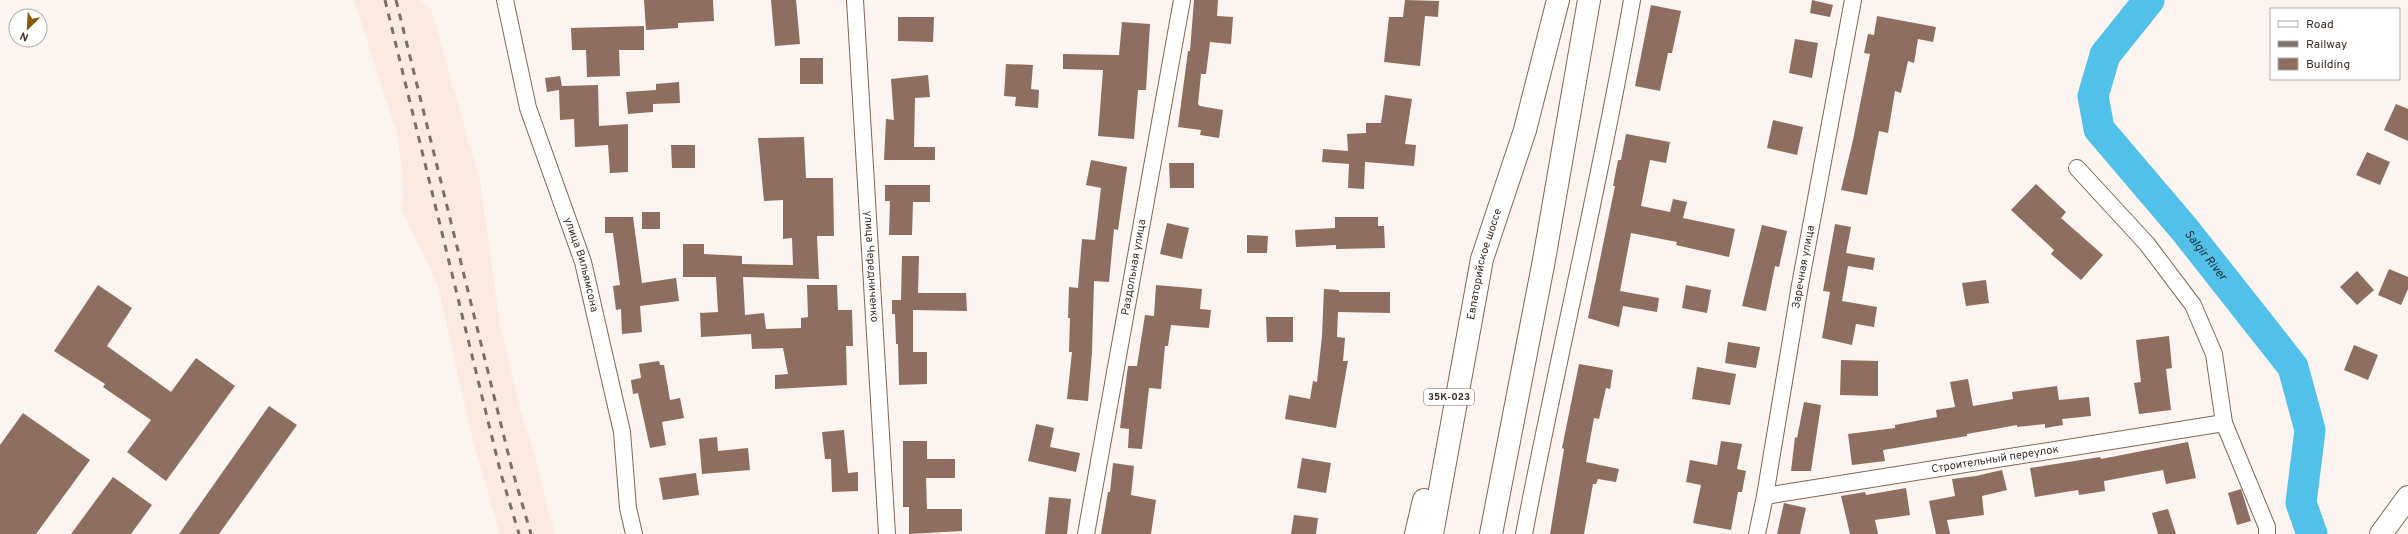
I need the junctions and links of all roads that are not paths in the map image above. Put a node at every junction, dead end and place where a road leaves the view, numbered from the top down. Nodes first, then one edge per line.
1 (505, 0) edge
2 (855, 0) edge
3 (1182, 0) edge
4 (1558, 0) edge
5 (1589, 0) edge
6 (1632, 0) edge
7 (1853, 0) edge
8 (2077, 168) dead end
9 (1482, 259) junction
10 (2224, 424) junction
11 (1765, 496) junction
12 (2408, 497) edge
13 (2383, 531) edge
14 (634, 534) edge
15 (887, 534) edge
16 (1086, 534) edge
17 (1416, 534) edge
18 (1432, 534) edge
19 (1491, 534) edge
20 (1524, 534) edge
21 (1757, 534) edge
22 (2267, 534) edge

1 - 14 street, улица Вильямсона
2 - 15 street, улица Чередниченко
3 - 16 street, Раздольная улица
4 - 9 main road, Евпаторийское шоссе
5 - 19 main road
6 - 20 street
7 - 11 street, Заречная улица
8 - 10 street
9 - 17 main road, 35К-023
9 - 18 main road, Евпаторийское шоссе
10 - 11 street, Строительный переулок
10 - 22 street
11 - 21 street, Заречная улица
12 - 13 main road

